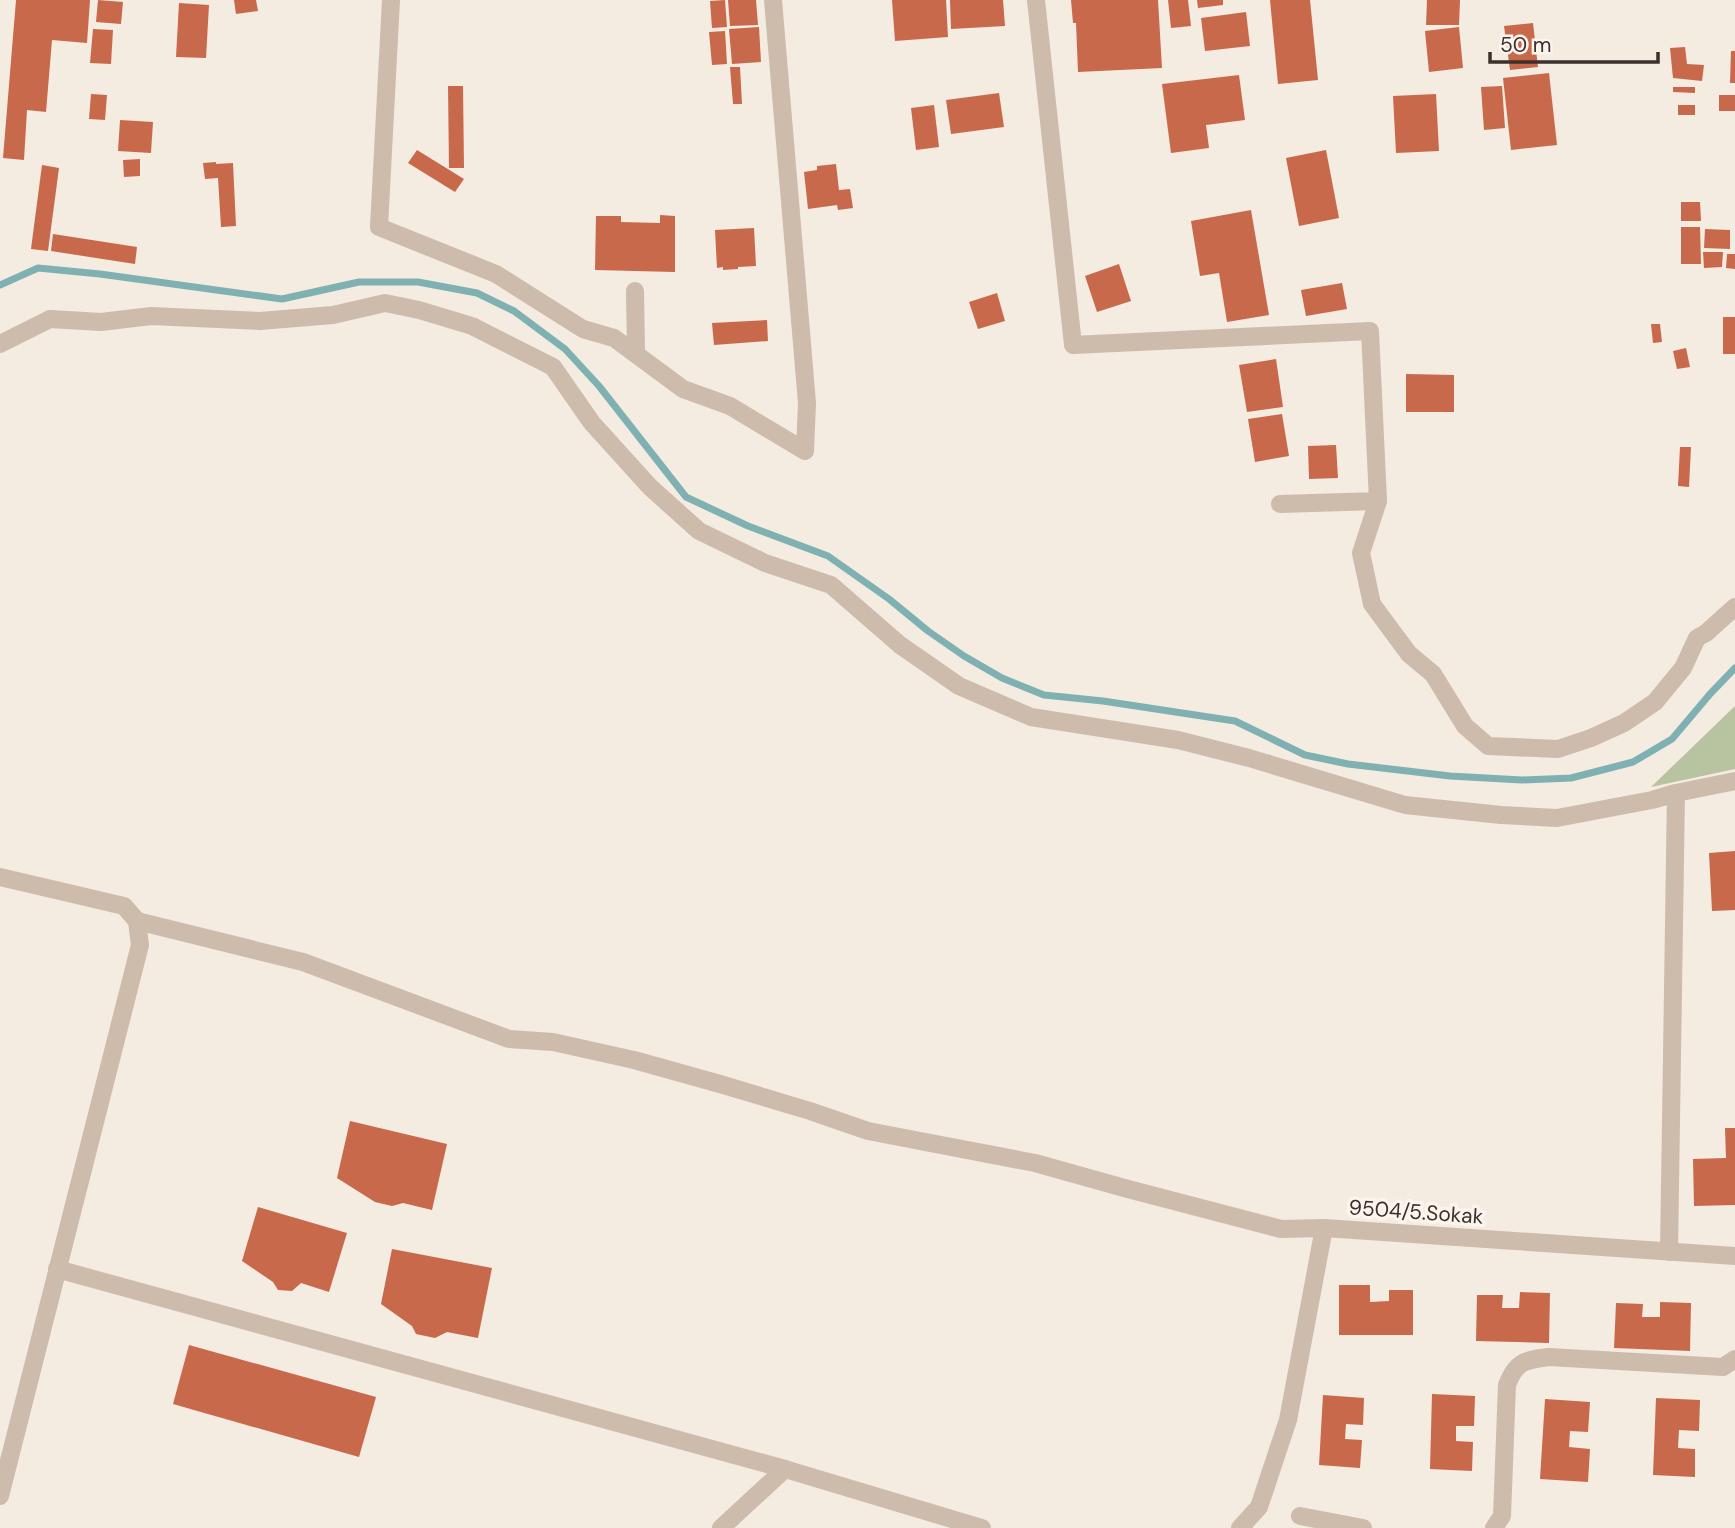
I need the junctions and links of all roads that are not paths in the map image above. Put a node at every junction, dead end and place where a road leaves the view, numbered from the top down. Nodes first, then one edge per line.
1 (391, 0) edge
2 (773, 0) edge
3 (1036, 0) edge
4 (635, 291) dead end
5 (0, 344) edge
6 (636, 354) junction
7 (1378, 501) junction
8 (1280, 504) dead end
9 (1735, 607) edge
10 (1735, 781) edge
11 (1676, 793) junction
12 (0, 877) edge
13 (137, 921) junction
14 (1324, 1228) junction
15 (1669, 1252) junction
16 (1735, 1256) edge
17 (57, 1269) junction
18 (1735, 1359) edge
19 (785, 1469) junction
20 (0, 1496) edge
21 (1300, 1516) dead end
22 (721, 1528) edge
23 (982, 1528) edge
24 (1240, 1528) edge
25 (1363, 1528) edge
26 (1494, 1528) edge

1 - 6 street
2 - 6 street
3 - 7 street
4 - 6 street
5 - 11 street
7 - 8 street
7 - 9 street
10 - 11 street
11 - 15 street
12 - 13 street
13 - 14 street
13 - 17 street
14 - 15 street, 9504/5.Sokak
14 - 24 street, 9504/5.Sokak
15 - 16 street, 9504/5.Sokak
17 - 19 street
17 - 20 street
18 - 26 street
19 - 22 street
19 - 23 street
21 - 25 street

